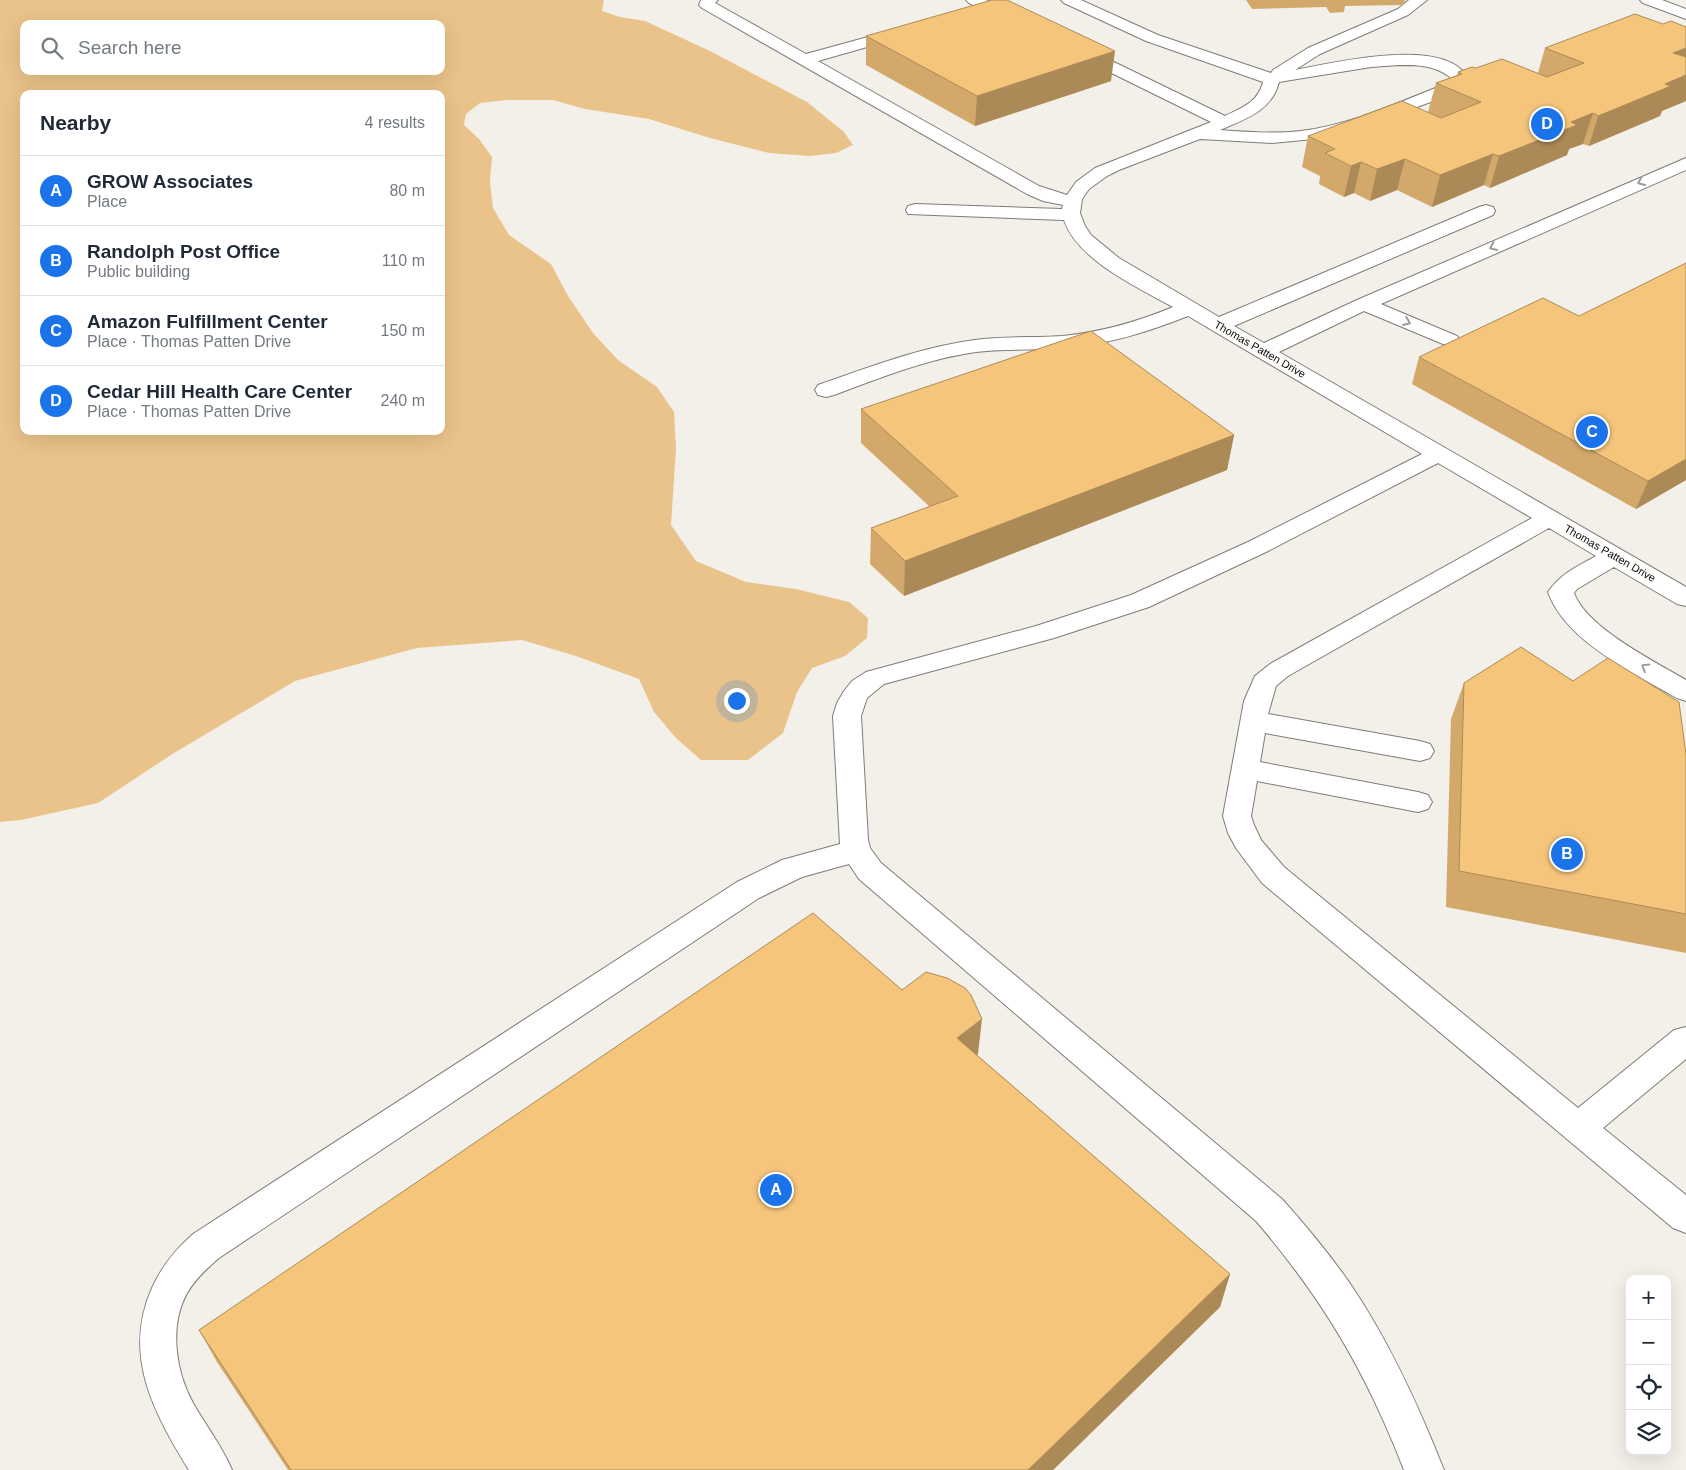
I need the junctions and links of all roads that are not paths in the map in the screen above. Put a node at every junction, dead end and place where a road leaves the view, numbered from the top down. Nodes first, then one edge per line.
1 (710, 0) edge
2 (1069, 0) edge
3 (1420, 0) edge
4 (1648, 0) edge
5 (981, 3) edge
6 (963, 14) edge
7 (1686, 14) edge
8 (1023, 24) edge
9 (921, 26) edge
10 (1067, 45) edge
11 (804, 60) junction
12 (1272, 78) junction
13 (1225, 122) junction
14 (1196, 133) junction
15 (1686, 162) edge
16 (1071, 208) junction
17 (915, 210) dead end
18 (1486, 210) dead end
19 (1364, 304) junction
20 (1190, 308) junction
21 (1218, 325) junction
22 (1450, 340) edge
23 (1263, 351) junction
24 (826, 390) dead end
25 (1439, 454) junction
26 (1550, 518) junction
27 (1614, 556) junction
28 (1686, 598) edge
29 (1686, 692) edge
30 (1252, 721) junction
31 (1420, 752) dead end
32 (1245, 769) junction
33 (1418, 802) dead end
34 (856, 851) junction
35 (1686, 1040) edge
36 (1578, 1128) junction
37 (1686, 1217) edge
38 (212, 1470) edge
39 (1424, 1470) edge

1 - 11 street
2 - 12 street
3 - 12 street
4 - 7 street
5 - 6 street
5 - 8 street
9 - 11 street
10 - 13 street
11 - 16 street
12 - 13 street
12 - 14 street
13 - 14 street
14 - 16 street
15 -> 19 street
16 - 17 street
16 - 20 street, Thomas Patten Drive
18 - 21 street
19 -> 22 street
19 - 23 street
20 - 21 street, Thomas Patten Drive
20 - 24 street
21 - 23 street, Thomas Patten Drive
23 - 25 street, Thomas Patten Drive
25 - 26 street, Thomas Patten Drive
25 - 34 street
26 - 27 street, Thomas Patten Drive
26 - 30 street
27 - 28 street, Thomas Patten Drive
29 -> 27 street
30 - 31 street
30 - 32 street
32 - 33 street
32 - 36 street
34 - 38 street
34 - 39 street
35 - 36 street
36 - 37 street

